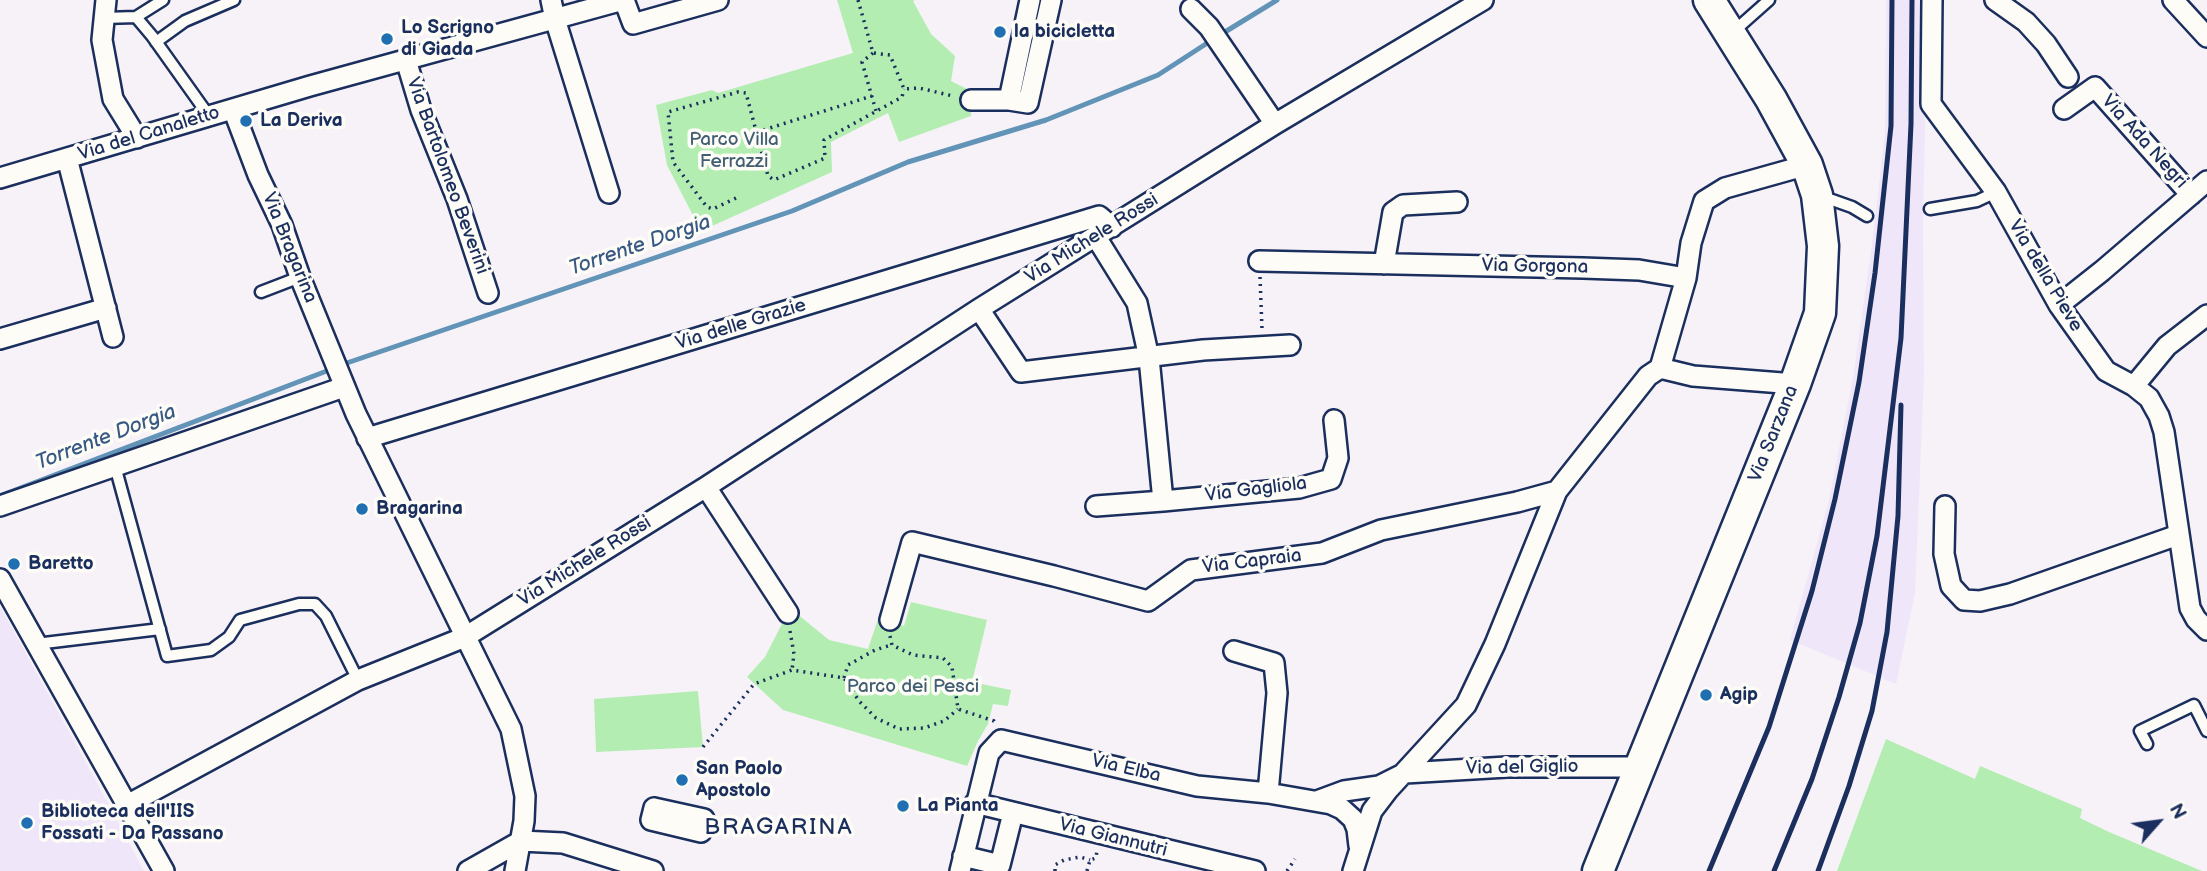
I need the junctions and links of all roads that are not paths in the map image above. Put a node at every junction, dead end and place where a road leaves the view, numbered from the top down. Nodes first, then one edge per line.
1 (163, 0) edge
2 (234, 0) edge
3 (624, 0) edge
4 (718, 0) edge
5 (1030, 0) edge
6 (1051, 0) edge
7 (1483, 0) edge
8 (1709, 0) edge
9 (1769, 0) edge
10 (1995, 0) edge
11 (2173, 0) edge
12 (1935, 2) edge
13 (1192, 3) edge
14 (105, 9) edge
15 (553, 9) edge
16 (136, 17) junction
17 (1731, 34) junction
18 (2207, 37) edge
19 (156, 42) junction
20 (406, 60) junction
21 (2068, 77) dead end
22 (971, 100) road end
23 (1009, 100) junction
24 (233, 109) junction
25 (2064, 109) dead end
26 (210, 116) junction
27 (1275, 124) junction
28 (137, 138) junction
29 (67, 158) junction
30 (1807, 165) junction
31 (0, 178) edge
32 (2207, 181) edge
33 (1996, 192) junction
34 (609, 193) dead end
35 (1817, 195) junction
36 (2191, 195) junction
37 (1457, 202) dead end
38 (1930, 209) dead end
39 (1867, 216) dead end
40 (1104, 232) junction
41 (1259, 261) road end
42 (1384, 264) junction
43 (300, 277) junction
44 (1686, 278) junction
45 (261, 292) dead end
46 (488, 293) dead end
47 (2059, 305) junction
48 (106, 308) junction
49 (979, 309) junction
50 (2207, 315) edge
51 (113, 337) dead end
52 (0, 339) edge
53 (1290, 345) dead end
54 (1149, 358) junction
55 (1660, 368) junction
56 (1795, 384) junction
57 (2134, 386) junction
58 (344, 387) junction
59 (1334, 421) dead end
60 (367, 438) junction
61 (115, 466) junction
62 (706, 487) junction
63 (1557, 491) junction
64 (1163, 501) junction
65 (0, 506) edge
66 (1096, 506) dead end
67 (1945, 506) dead end
68 (2178, 535) junction
69 (0, 579) edge
70 (788, 613) road end
71 (890, 620) road end
72 (160, 629) junction
73 (2207, 630) edge
74 (465, 637) junction
75 (36, 645) junction
76 (1234, 651) dead end
77 (358, 680) junction
78 (2207, 731) edge
79 (2147, 744) dead end
80 (1639, 767) junction
81 (1405, 773) junction
82 (1367, 789) junction
83 (1268, 793) junction
84 (1315, 802) junction
85 (975, 803) junction
86 (127, 805) junction
87 (1013, 813) junction
88 (1354, 823) junction
89 (521, 841) junction
90 (962, 864) edge
91 (1355, 866) edge
92 (164, 871) edge
93 (468, 871) edge
94 (515, 871) edge
95 (653, 871) edge
96 (1255, 871) edge
97 (1598, 871) edge

1 - 16 lane
2 - 19 lane
3 - 4 street
3 - 15 street, Via del Canaletto
5 - 23 street
6 - 23 street
7 - 27 street, Via Michele Rossi
8 - 17 main road, Via Sarzana
9 - 17 lane
10 - 21 street
11 - 18 street
12 - 33 street, Via della Pieve
13 - 27 street
14 - 16 lane
14 - 28 street
15 - 20 street, Via del Canaletto
15 - 34 street
16 - 19 lane
17 - 30 main road, Via Sarzana
19 - 26 lane
20 - 24 street, Via del Canaletto
20 - 46 street, Via Bartolomeo Beverini
22 - 23 street
24 - 26 street, Via del Canaletto
24 - 43 street, Via Bragarina
25 - 36 street, Via Ada Negri
26 - 28 street, Via del Canaletto
27 - 40 street, Via Michele Rossi
28 - 29 street, Via del Canaletto
29 - 31 street, Via del Canaletto
29 - 48 street
30 - 35 main road, Via Sarzana
30 - 44 street
32 - 36 street, Via Ada Negri
33 - 38 lane
33 - 47 street, Via della Pieve
35 - 39 lane
35 - 56 main road, Via Sarzana
36 - 47 street, Via Ada Negri
37 - 42 street
40 - 49 street, Via Michele Rossi
40 - 54 street
40 - 60 street, Via delle Grazie
41 - 42 street, Via Gorgona
42 - 44 street, Via Gorgona
43 - 45 lane
43 - 58 street, Via Bragarina
44 - 55 street
47 - 57 street, Via della Pieve
48 - 51 street
48 - 52 street
49 - 54 street
49 - 62 street, Via Michele Rossi
50 - 57 street
53 - 54 street
54 - 64 street
55 - 56 street
55 - 63 street
56 - 80 main road, Via Sarzana
57 - 68 street, Via della Pieve
58 - 60 street, Via Bragarina
58 - 61 street
59 - 64 street, Via Gagliola
60 - 74 street, Via Bragarina
61 - 65 street
61 - 72 lane
62 - 70 street
62 - 74 street, Via Michele Rossi
63 - 71 street, Via Capraia
63 - 81 street
64 - 66 street, Via Gagliola
67 - 68 street
68 - 73 street, Via della Pieve
69 - 75 street
72 - 75 lane
72 - 77 lane
74 - 77 street
74 - 89 street, Via Bragarina
75 - 86 street
76 - 83 street
77 - 86 street
78 - 79 lane
80 - 81 street, Via del Giglio
80 - 97 main road, Via Sarzana
81 - 82 street, Via Elba
81 - 91 street
82 - 84 street, Via Elba
82 - 88 street
83 - 84 street, Via Elba
83 - 85 street, Via Elba
84 - 88 street, Via Elba
85 - 87 street, Via Giannutri
85 - 90 street
86 - 92 street
87 - 90 street
87 - 96 street, Via Giannutri
88 - 91 street
89 - 93 street
89 - 94 street, Via Bragarina
89 - 95 street

